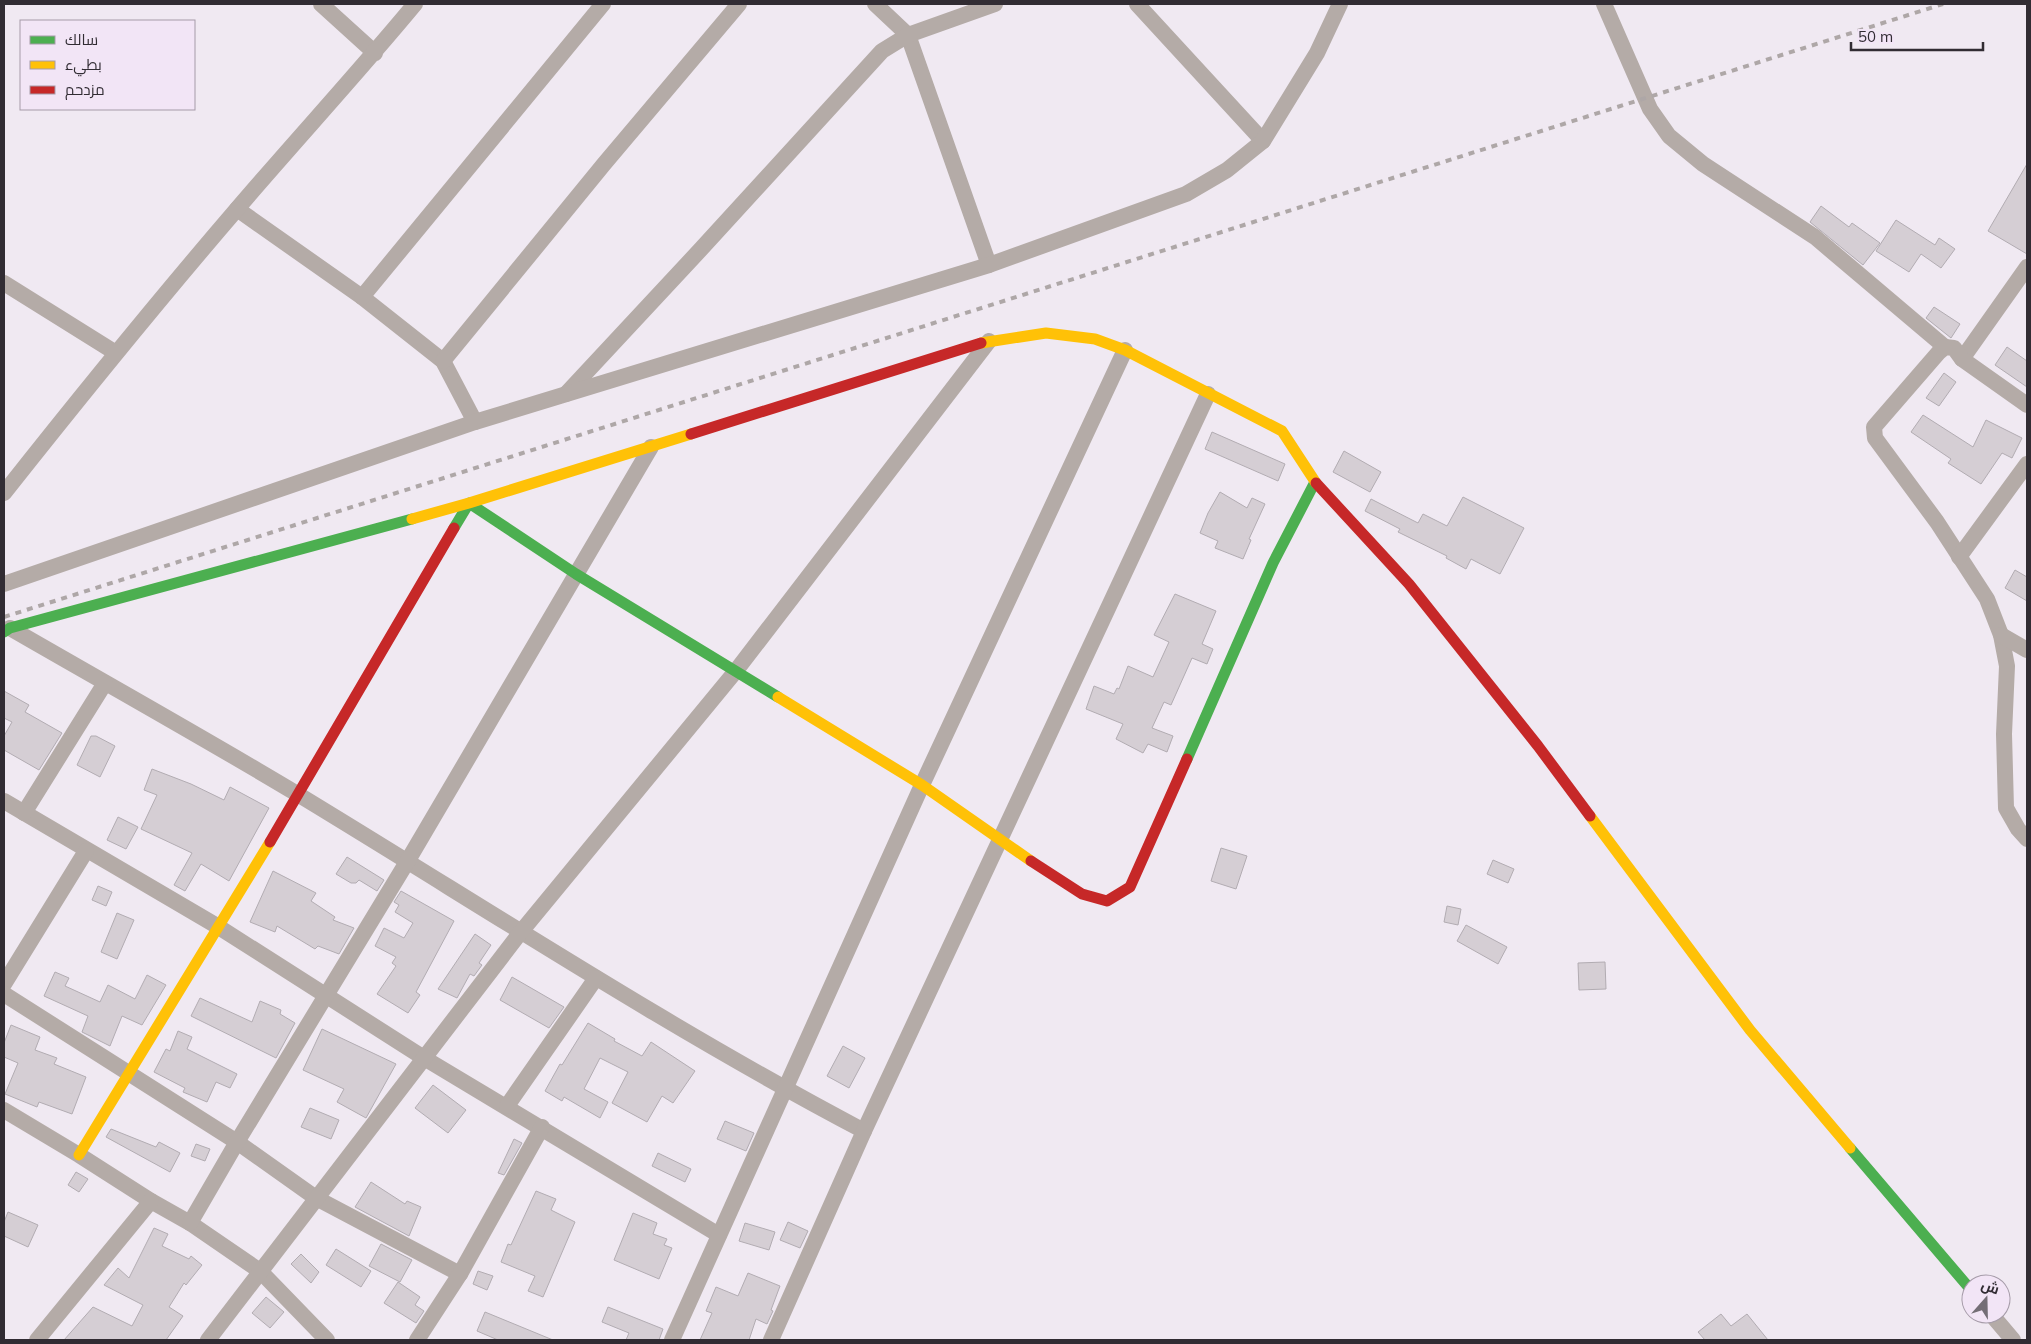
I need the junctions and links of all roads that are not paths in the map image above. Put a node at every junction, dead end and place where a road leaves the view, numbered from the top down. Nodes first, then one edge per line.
1 (321, 4) edge
2 (416, 4) edge
3 (603, 4) edge
4 (739, 4) edge
5 (875, 4) edge
6 (995, 4) edge
7 (1138, 4) edge
8 (1340, 4) edge
9 (1604, 4) edge
10 (908, 35) junction
11 (375, 53) junction
12 (1263, 141) junction
13 (237, 209) junction
14 (989, 265) junction
15 (2027, 268) edge
16 (4, 283) edge
17 (362, 297) junction
18 (989, 341) junction
19 (1945, 348) junction
20 (1125, 350) junction
21 (116, 353) junction
22 (1962, 359) junction
23 (443, 361) junction
24 (1208, 394) junction
25 (564, 395) junction
26 (2027, 405) edge
27 (475, 422) junction
28 (651, 447) junction
29 (2027, 464) edge
30 (1315, 482) junction
31 (4, 493) edge
32 (469, 503) junction
33 (1958, 558) junction
34 (576, 574) junction
35 (4, 584) edge
36 (7, 630) edge
37 (2000, 635) junction
38 (2026, 647) edge
39 (735, 672) junction
40 (105, 683) junction
41 (922, 785) junction
42 (298, 795) junction
43 (4, 801) edge
44 (24, 813) junction
45 (2027, 839) edge
46 (1000, 841) junction
47 (86, 851) junction
48 (407, 862) junction
49 (217, 926) junction
50 (520, 933) junction
51 (596, 978) junction
52 (4, 984) edge
53 (4, 994) edge
54 (325, 996) junction
55 (424, 1058) junction
56 (128, 1075) junction
57 (786, 1090) junction
58 (507, 1106) junction
59 (4, 1110) edge
60 (542, 1127) junction
61 (864, 1131) junction
62 (236, 1142) junction
63 (79, 1155) junction
64 (316, 1198) junction
65 (151, 1202) junction
66 (190, 1223) junction
67 (719, 1235) junction
68 (260, 1271) junction
69 (460, 1274) junction
70 (1961, 1278) edge
71 (1999, 1324) edge
72 (37, 1340) edge
73 (208, 1340) edge
74 (327, 1340) edge
75 (417, 1340) edge
76 (672, 1340) edge
77 (771, 1340) edge
78 (2013, 1340) edge

1 - 11 street
2 - 11 street
3 - 17 street
4 - 23 street
5 - 10 street
6 - 10 street
7 - 12 street
8 - 12 street
9 - 19 street
10 - 14 street
10 - 25 street
11 - 13 street
12 - 14 street
13 - 17 street
13 - 21 street
14 - 25 street
15 - 22 street
16 - 21 street
17 - 23 street
18 - 20 street
18 - 28 street
18 - 39 street
19 - 22 street
19 - 33 street
20 - 24 street
20 - 41 street
21 - 31 street
22 - 26 street
23 - 27 street
24 - 30 street
24 - 46 street
25 - 27 street
27 - 35 street
28 - 32 street
28 - 34 street
29 - 33 street
30 - 46 street
30 - 70 street
32 - 34 street
32 - 36 street
32 - 42 street
33 - 37 street
34 - 39 street
34 - 48 street
36 - 40 street
37 - 38 street
37 - 45 street
39 - 41 street
39 - 50 street
40 - 42 street
40 - 44 street
41 - 46 street
41 - 57 street
42 - 48 street
42 - 49 street
43 - 44 street
44 - 47 street
46 - 61 street
47 - 49 street
47 - 52 street
48 - 50 street
48 - 54 street
49 - 54 street
49 - 56 street
50 - 51 street
50 - 55 street
51 - 57 street
51 - 58 street
53 - 56 street
54 - 55 street
54 - 62 street
55 - 58 street
55 - 64 street
56 - 62 street
56 - 63 street
57 - 61 street
57 - 67 street
58 - 60 street
59 - 63 street
60 - 67 street
60 - 69 street
61 - 77 street
62 - 64 street
62 - 66 street
63 - 65 street
64 - 68 street
64 - 69 street
65 - 66 street
65 - 72 street
66 - 68 street
67 - 76 street
68 - 73 street
68 - 74 street
69 - 75 street
71 - 78 street

